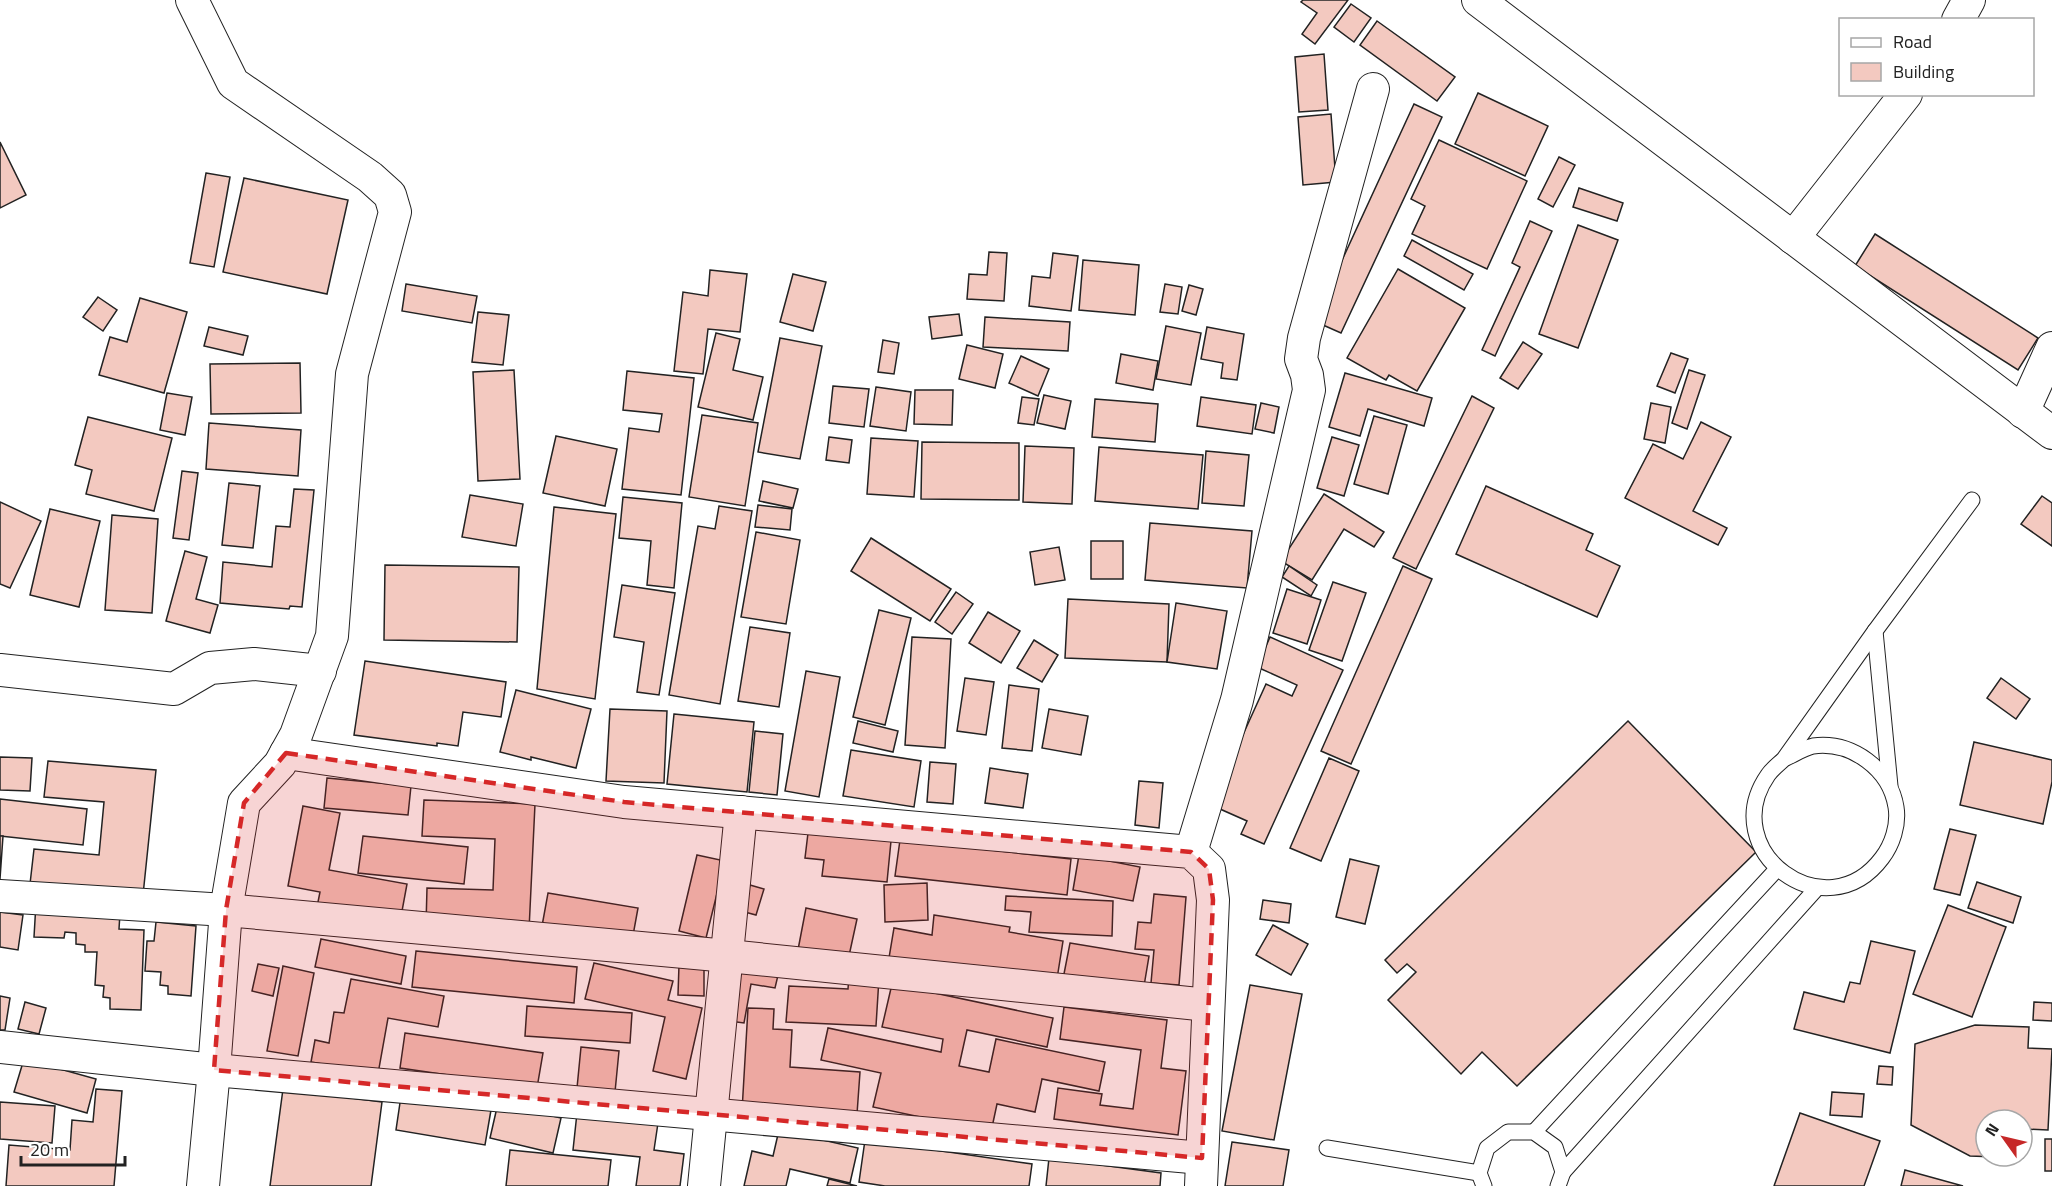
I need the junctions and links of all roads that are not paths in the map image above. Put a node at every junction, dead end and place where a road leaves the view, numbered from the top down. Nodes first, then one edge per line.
1 (192, 0) edge
2 (1478, 0) edge
3 (1969, 0) edge
4 (1959, 18) edge
5 (1373, 89) dead end
6 (1904, 96) edge
7 (1793, 238) junction
8 (2052, 348) edge
9 (2023, 412) junction
10 (2052, 433) edge
11 (1972, 500) dead end
12 (1875, 631) junction
13 (0, 670) edge
14 (320, 671) junction
15 (286, 753) junction
16 (1784, 759) junction
17 (1891, 787) junction
18 (741, 812) junction
19 (1191, 852) junction
20 (1777, 869) junction
21 (1817, 888) junction
22 (0, 896) edge
23 (226, 910) junction
24 (728, 956) junction
25 (1208, 1005) junction
26 (0, 1047) edge
27 (214, 1070) junction
28 (712, 1114) junction
29 (1534, 1132) junction
30 (1327, 1148) dead end
31 (1202, 1172) edge
32 (1481, 1179) edge
33 (1561, 1179) edge
34 (203, 1186) edge
35 (704, 1186) edge

1 - 14 street
2 - 7 street
3 - 4 street
5 - 19 street
6 - 7 street
7 - 9 street
8 - 9 street
9 - 10 street
11 - 12 lane
12 - 16 lane
12 - 17 lane
13 - 14 street
14 - 15 street
15 - 18 street
15 - 23 street
16 - 17 lane
16 - 20 lane
17 - 21 lane
18 - 19 street
18 - 24 street
19 - 25 street
20 - 21 lane
20 - 29 lane
21 - 33 lane
22 - 23 street
23 - 24 street
23 - 27 street
24 - 25 street
24 - 28 street
25 - 31 street
26 - 27 street
27 - 28 street
27 - 34 street
28 - 31 street
28 - 35 street
29 - 32 lane
29 - 33 lane
30 - 32 lane

